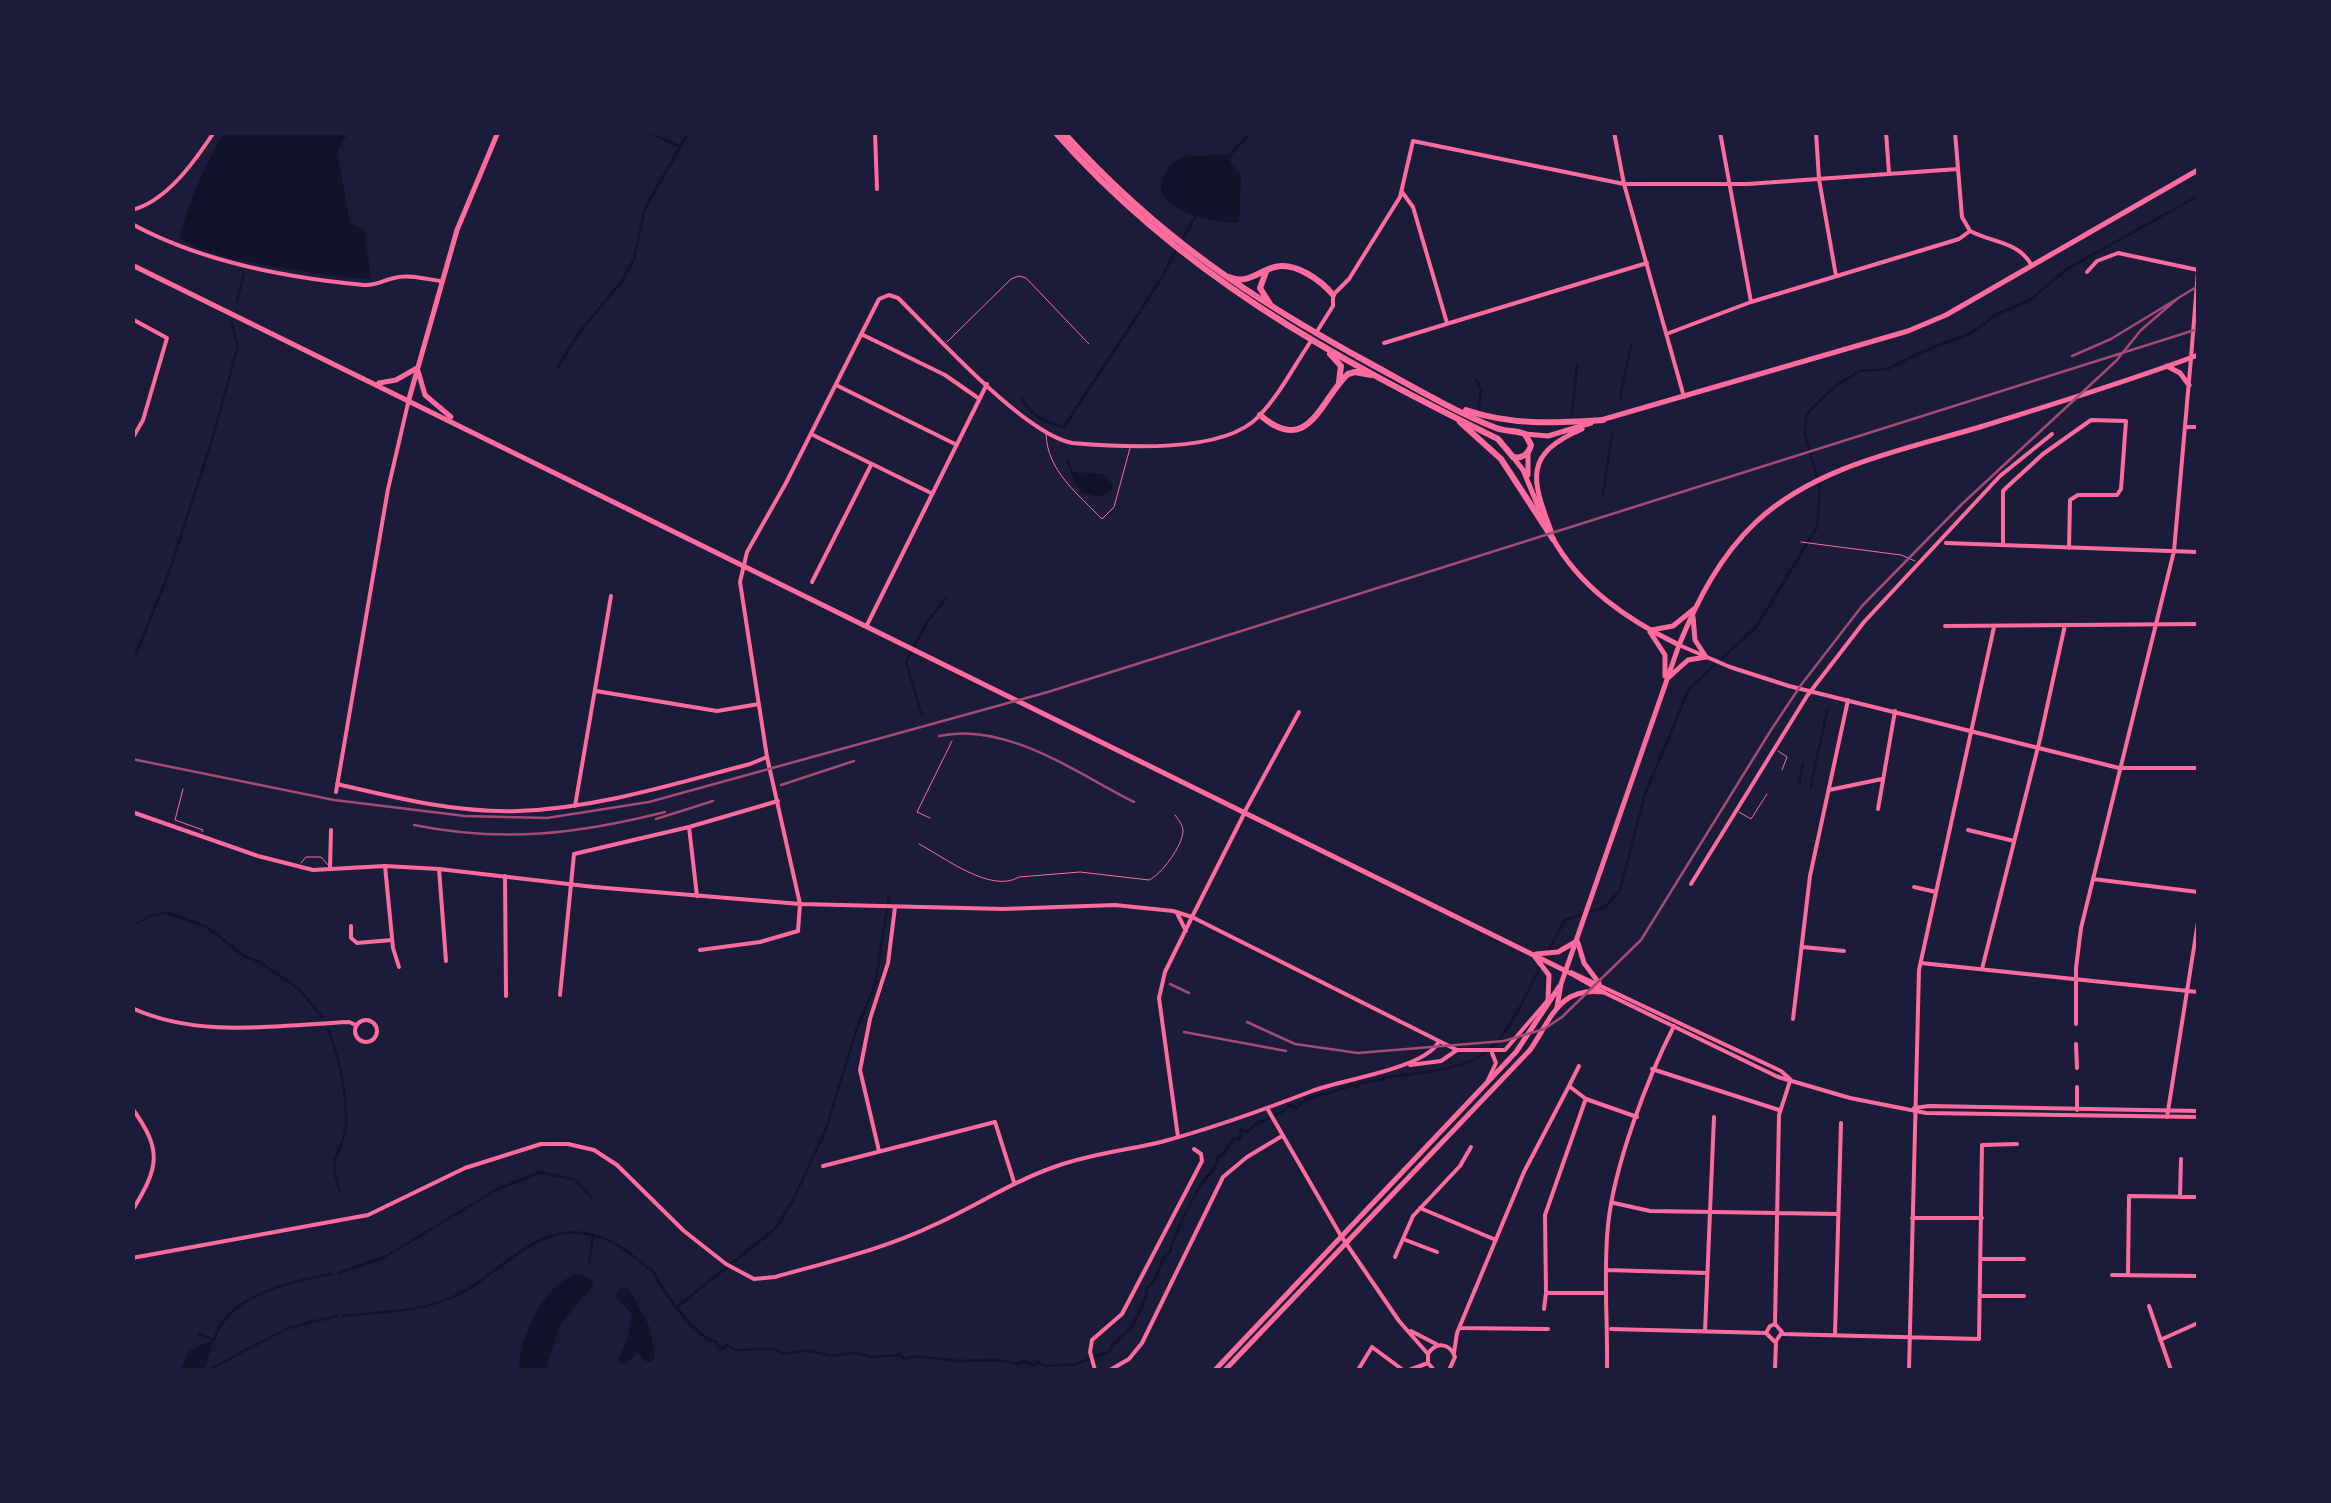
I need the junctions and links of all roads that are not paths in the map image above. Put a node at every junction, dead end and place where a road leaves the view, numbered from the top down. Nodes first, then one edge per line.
1 (214, 132) edge
2 (498, 132) edge
3 (875, 132) edge
4 (1055, 132) edge
5 (1064, 132) edge
6 (1614, 132) edge
7 (1720, 132) edge
8 (1816, 132) edge
9 (1886, 132) edge
10 (1955, 132) edge
11 (1958, 169) junction
12 (2196, 173) edge
13 (1889, 174) junction
14 (1819, 179) junction
15 (1729, 183) junction
16 (1624, 184) junction
17 (877, 189) dead end
18 (1402, 192) junction
19 (132, 210) edge
20 (132, 224) edge
21 (1970, 231) junction
22 (1167, 238) junction
23 (1186, 253) junction
24 (1647, 263) junction
25 (2031, 264) junction
26 (132, 265) edge
27 (1214, 270) junction
28 (2198, 270) edge
29 (1266, 271) junction
30 (2086, 272) dead end
31 (1836, 276) junction
32 (440, 281) junction
33 (1333, 294) junction
34 (1751, 302) junction
35 (2195, 314) junction
36 (132, 319) edge
37 (1288, 320) junction
38 (1447, 323) junction
39 (2198, 332) edge
40 (1669, 333) junction
41 (861, 334) junction
42 (1309, 339) junction
43 (1384, 343) dead end
44 (945, 344) junction
45 (1089, 344) dead end
46 (2195, 356) edge
47 (2167, 366) junction
48 (417, 368) junction
49 (1382, 378) junction
50 (376, 384) junction
51 (987, 384) junction
52 (1338, 384) junction
53 (836, 385) junction
54 (2189, 386) junction
55 (1684, 397) junction
56 (978, 398) junction
57 (409, 400) junction
58 (1443, 406) junction
59 (1260, 415) junction
60 (1603, 420) junction
61 (457, 422) junction
62 (2186, 427) junction
63 (2198, 427) edge
64 (1514, 432) junction
65 (811, 434) junction
66 (1046, 434) junction
67 (1525, 434) junction
68 (2052, 434) dead end
69 (1548, 436) junction
70 (132, 438) edge
71 (955, 444) junction
72 (1504, 444) junction
73 (1130, 445) junction
74 (1529, 451) junction
75 (1512, 457) junction
76 (2022, 458) junction
77 (871, 465) junction
78 (2029, 466) junction
79 (1532, 493) junction
80 (931, 494) junction
81 (1553, 538) junction
82 (1802, 542) dead end
83 (1946, 544) dead end
84 (2003, 545) junction
85 (2069, 548) junction
86 (2174, 551) junction
87 (2198, 552) edge
88 (1918, 562) junction
89 (744, 565) junction
90 (812, 582) dead end
91 (611, 596) dead end
92 (1694, 610) junction
93 (2156, 624) junction
94 (2198, 624) edge
95 (868, 625) junction
96 (2065, 625) junction
97 (1945, 626) dead end
98 (1994, 627) junction
99 (1648, 630) junction
100 (1679, 644) junction
101 (1706, 657) junction
102 (1663, 685) junction
103 (596, 691) junction
104 (1811, 691) junction
105 (1848, 700) junction
106 (758, 704) junction
107 (1895, 711) junction
108 (1299, 712) dead end
109 (1971, 730) junction
110 (952, 741) dead end
111 (2037, 748) junction
112 (1775, 749) junction
113 (767, 757) junction
114 (2120, 768) junction
115 (2198, 768) edge
116 (1782, 770) dead end
117 (1882, 779) junction
118 (337, 784) junction
119 (183, 789) dead end
120 (1829, 790) junction
121 (336, 792) dead end
122 (1766, 794) dead end
123 (778, 801) junction
124 (576, 806) junction
125 (1878, 809) dead end
126 (1737, 810) junction
127 (1246, 811) junction
128 (132, 812) edge
129 (1175, 815) dead end
130 (930, 818) dead end
131 (689, 827) junction
132 (331, 830) dead end
133 (1966, 830) dead end
134 (201, 836) junction
135 (2014, 841) junction
136 (919, 844) dead end
137 (384, 866) junction
138 (299, 868) junction
139 (330, 868) junction
140 (439, 869) junction
141 (505, 876) junction
142 (2093, 879) junction
143 (1691, 884) dead end
144 (571, 885) junction
145 (1914, 887) dead end
146 (1936, 892) junction
147 (2198, 892) edge
148 (697, 896) junction
149 (800, 904) junction
150 (889, 906) junction
151 (1176, 912) junction
152 (1192, 918) junction
153 (2198, 922) edge
154 (351, 926) dead end
155 (2198, 930) edge
156 (1186, 931) junction
157 (392, 940) junction
158 (1577, 940) junction
159 (1803, 946) junction
160 (700, 950) dead end
161 (1844, 951) dead end
162 (1537, 956) junction
163 (446, 961) dead end
164 (1921, 963) junction
165 (1545, 964) junction
166 (400, 967) dead end
167 (1982, 968) junction
168 (1566, 971) junction
169 (2076, 980) junction
170 (1599, 983) junction
171 (1561, 984) junction
172 (2186, 990) junction
173 (1603, 992) junction
174 (2198, 992) edge
175 (560, 994) dead end
176 (506, 996) dead end
177 (1548, 1000) junction
178 (1557, 1007) junction
179 (132, 1008) edge
180 (1793, 1019) dead end
181 (356, 1024) junction
182 (2076, 1024) dead end
183 (1674, 1026) junction
184 (1426, 1037) junction
185 (1438, 1043) junction
186 (2076, 1044) dead end
187 (1457, 1050) junction
188 (1492, 1052) junction
189 (1422, 1057) junction
190 (1403, 1066) junction
191 (1579, 1066) dead end
192 (2076, 1068) dead end
193 (1652, 1070) junction
194 (1790, 1079) junction
195 (1488, 1080) junction
196 (1569, 1086) junction
197 (2076, 1087) dead end
198 (1586, 1099) junction
199 (132, 1108) edge
200 (1914, 1108) junction
201 (1779, 1110) junction
202 (2167, 1110) junction
203 (1268, 1111) junction
204 (2198, 1114) edge
205 (2080, 1116) junction
206 (1637, 1117) junction
207 (1714, 1117) dead end
208 (2167, 1117) junction
209 (1841, 1123) dead end
210 (1282, 1136) junction
211 (1178, 1137) junction
212 (1192, 1141) junction
213 (2017, 1144) dead end
214 (1472, 1147) dead end
215 (879, 1151) junction
216 (2181, 1159) dead end
217 (823, 1166) dead end
218 (1014, 1182) junction
219 (2180, 1197) junction
220 (2198, 1198) edge
221 (1612, 1202) junction
222 (1420, 1208) junction
223 (132, 1210) edge
224 (1712, 1212) junction
225 (1776, 1214) junction
226 (1838, 1214) junction
227 (1912, 1218) junction
228 (1982, 1218) junction
229 (1341, 1236) junction
230 (1403, 1238) junction
231 (1496, 1240) junction
232 (1346, 1244) junction
233 (1437, 1252) dead end
234 (1395, 1257) dead end
235 (132, 1258) edge
236 (1981, 1259) junction
237 (2024, 1259) dead end
238 (1606, 1270) junction
239 (1709, 1273) junction
240 (2128, 1274) junction
241 (2112, 1275) dead end
242 (2198, 1276) edge
243 (1546, 1293) junction
244 (1606, 1293) junction
245 (1980, 1296) junction
246 (2024, 1296) dead end
247 (2148, 1306) dead end
248 (1544, 1309) dead end
249 (1775, 1324) junction
250 (2198, 1324) edge
251 (1406, 1329) junction
252 (1459, 1330) junction
253 (1548, 1330) dead end
254 (1610, 1330) junction
255 (1705, 1331) junction
256 (1766, 1333) junction
257 (1782, 1334) junction
258 (1835, 1334) junction
259 (1909, 1337) junction
260 (2160, 1340) junction
261 (1776, 1341) junction
262 (1440, 1345) junction
263 (1428, 1354) junction
264 (1454, 1357) junction
265 (1428, 1363) junction
266 (1094, 1368) edge
267 (1110, 1370) edge
268 (1215, 1370) edge
269 (1225, 1370) edge
270 (1358, 1370) edge
271 (1406, 1370) edge
272 (1434, 1370) edge
273 (1449, 1370) edge
274 (1458, 1370) edge
275 (1606, 1370) edge
276 (1775, 1370) edge
277 (1909, 1370) edge
278 (2171, 1370) edge

1 - 19 street
2 - 32 main road
3 - 17 street
4 - 22 highway
5 - 22 highway
6 - 16 street
7 - 15 street
8 - 14 street
9 - 13 street
10 - 11 street
11 - 13 street
11 - 21 street
12 - 25 main road
13 - 14 street
14 - 15 street
14 - 31 street
15 - 16 street
15 - 34 street
16 - 18 street
16 - 24 street
18 - 33 street
18 - 38 street
20 - 32 street
21 - 25 street
21 - 31 street
22 - 23 highway
23 - 27 highway
23 - 42 highway
24 - 38 street
24 - 40 street
25 - 55 main road
26 - 50 main road
27 - 29 highway
27 - 37 highway
28 - 30 street
28 - 35 street
29 - 33 highway
29 - 37 highway
31 - 34 street
32 - 48 main road
33 - 59 street
34 - 40 street
35 - 39 street
35 - 46 street
36 - 70 street
37 - 58 highway
38 - 43 street
40 - 55 street
41 - 44 street
41 - 53 street
41 - 56 street
42 - 49 highway
42 - 52 highway
44 - 45 lane
44 - 51 street
46 - 47 main road
46 - 54 street
47 - 54 main road
47 - 92 main road
48 - 50 main road
48 - 57 main road
48 - 61 main road
49 - 52 highway
49 - 58 highway
50 - 57 main road
51 - 56 street
51 - 66 street
52 - 59 highway
53 - 65 street
53 - 71 street
54 - 62 street
55 - 60 main road
56 - 71 street
57 - 61 main road
57 - 118 street
58 - 60 highway
58 - 64 highway
58 - 72 highway
58 - 81 highway
59 - 73 street
60 - 69 main road
60 - 81 main road
61 - 89 main road
62 - 63 street
62 - 86 street
64 - 67 highway
64 - 72 highway
65 - 77 street
65 - 89 street
66 - 73 street
66 - 73 lane
67 - 69 main road
67 - 74 highway
68 - 76 street
69 - 74 main road
71 - 80 street
72 - 75 highway
74 - 75 highway
74 - 79 main road
75 - 79 main road
76 - 78 street
76 - 88 street
77 - 80 street
77 - 90 street
78 - 84 street
78 - 85 street
79 - 81 main road
80 - 95 street
81 - 99 main road
82 - 88 lane
83 - 84 street
84 - 85 street
85 - 86 street
86 - 87 street
86 - 93 street
88 - 104 street
89 - 95 main road
89 - 106 street
91 - 103 street
92 - 99 main road
92 - 100 main road
92 - 101 main road
93 - 94 street
93 - 96 street
93 - 114 street
95 - 127 main road
96 - 98 street
96 - 111 street
97 - 98 street
98 - 109 street
99 - 100 main road
99 - 102 main road
100 - 101 street
100 - 102 main road
101 - 102 main road
101 - 104 street
102 - 158 main road
103 - 106 street
103 - 124 street
104 - 105 street
104 - 112 street
105 - 107 street
105 - 120 street
106 - 113 street
107 - 109 street
107 - 117 street
108 - 127 street
109 - 111 street
109 - 146 street
110 - 130 lane
111 - 114 street
111 - 135 street
112 - 116 lane
112 - 126 street
113 - 123 street
113 - 124 street
114 - 115 street
114 - 142 street
117 - 120 street
117 - 125 street
118 - 121 street
118 - 124 street
119 - 134 lane
120 - 159 street
122 - 126 lane
123 - 131 street
123 - 149 street
126 - 143 street
127 - 152 street
127 - 162 main road
128 - 134 street
129 - 136 lane
131 - 144 street
131 - 148 street
132 - 139 street
133 - 135 street
134 - 138 street
135 - 167 street
137 - 139 street
137 - 140 street
137 - 157 street
138 - 139 street
138 - 139 lane
140 - 141 street
140 - 163 street
141 - 144 street
141 - 176 street
142 - 147 street
142 - 169 street
144 - 148 street
144 - 175 street
145 - 146 street
146 - 164 street
148 - 149 street
149 - 150 street
149 - 160 street
150 - 151 street
150 - 215 street
151 - 152 street
151 - 156 street
152 - 156 street
152 - 184 street
153 - 155 street
154 - 157 street
155 - 172 street
156 - 211 street
157 - 166 street
158 - 162 main road
158 - 168 main road
158 - 170 main road
159 - 161 street
159 - 180 street
162 - 165 main road
164 - 167 street
164 - 200 street
165 - 168 main road
165 - 177 main road
167 - 169 street
168 - 170 street
168 - 171 main road
168 - 173 street
169 - 172 street
169 - 182 street
170 - 194 street
171 - 177 main road
171 - 178 main road
172 - 174 street
172 - 202 street
173 - 178 main road
173 - 183 street
177 - 188 street
177 - 195 main road
178 - 232 main road
179 - 181 street
181 - 181 street
183 - 193 street
183 - 194 street
184 - 185 street
184 - 189 street
185 - 187 street
185 - 189 street
186 - 192 street
187 - 188 street
187 - 190 street
188 - 195 street
189 - 190 street
190 - 203 street
191 - 196 street
193 - 201 street
193 - 206 street
194 - 200 street
194 - 201 street
195 - 229 main road
196 - 198 street
196 - 231 street
197 - 205 street
198 - 206 street
198 - 243 street
199 - 223 street
200 - 205 street
200 - 227 street
201 - 225 street
202 - 204 street
202 - 205 street
202 - 208 street
203 - 210 street
203 - 212 street
204 - 208 street
205 - 208 street
206 - 221 street
207 - 224 street
209 - 226 street
210 - 229 street
210 - 267 street
211 - 212 street
211 - 218 street
212 - 266 street
213 - 228 street
214 - 222 street
215 - 217 street
215 - 218 street
216 - 219 street
218 - 235 street
219 - 220 street
219 - 240 street
221 - 224 street
221 - 238 street
222 - 230 street
222 - 231 street
224 - 225 street
224 - 239 street
225 - 226 street
225 - 249 street
226 - 258 street
227 - 228 street
227 - 259 street
228 - 236 street
229 - 232 street
229 - 268 main road
230 - 233 street
230 - 234 street
231 - 252 street
232 - 251 street
232 - 269 main road
236 - 237 street
236 - 245 street
238 - 239 street
238 - 244 street
239 - 255 street
240 - 241 street
240 - 242 street
243 - 244 street
243 - 248 street
244 - 254 street
245 - 246 street
245 - 259 street
247 - 260 street
249 - 256 street
249 - 257 street
250 - 260 street
251 - 262 street
251 - 263 street
252 - 253 street
252 - 262 street
252 - 264 street
254 - 255 street
254 - 275 street
255 - 256 street
256 - 261 street
257 - 258 street
257 - 261 street
258 - 259 street
259 - 277 street
260 - 278 street
261 - 276 street
262 - 263 street
262 - 264 street
263 - 265 street
264 - 273 street
264 - 274 street
265 - 271 street
265 - 272 street
270 - 271 street

